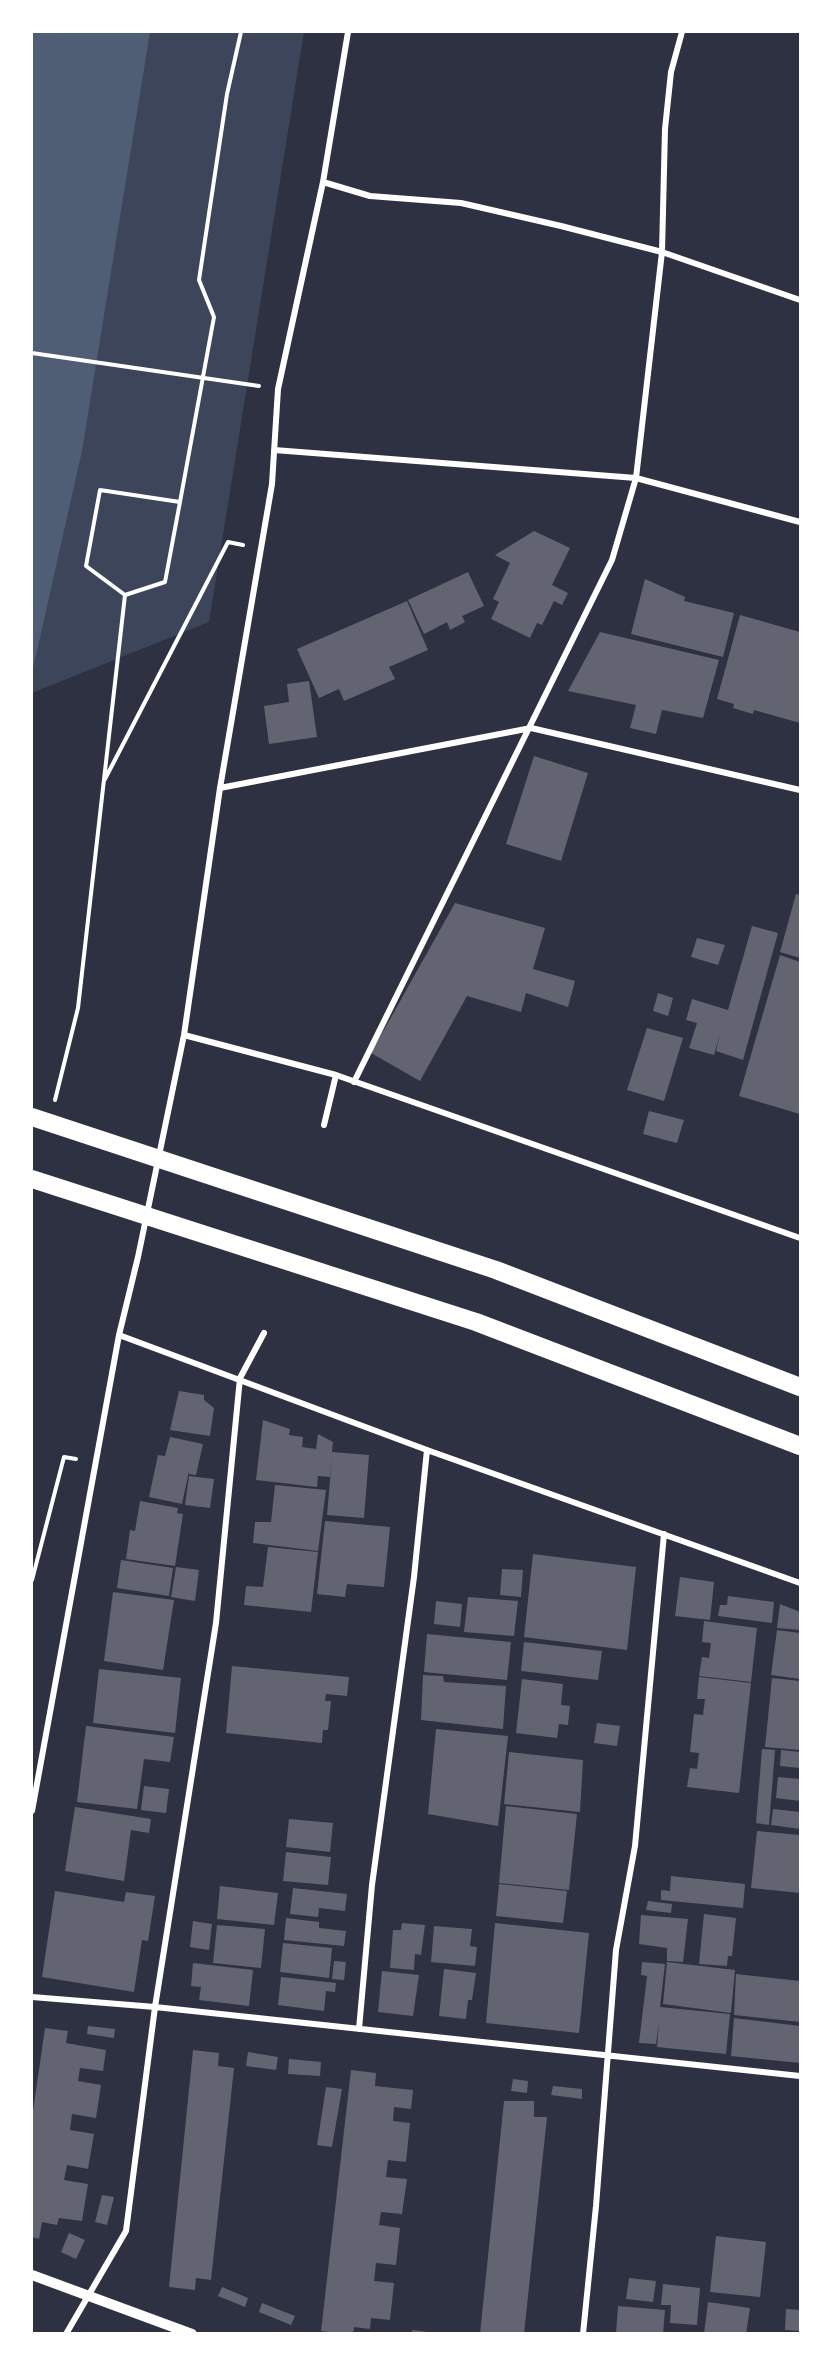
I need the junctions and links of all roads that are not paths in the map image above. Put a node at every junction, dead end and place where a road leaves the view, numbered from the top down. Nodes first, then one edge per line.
1 (348, 32) edge
2 (682, 32) edge
3 (324, 182) junction
4 (662, 252) junction
5 (801, 300) edge
6 (274, 450) junction
7 (636, 478) junction
8 (801, 522) edge
9 (531, 728) junction
10 (220, 788) junction
11 (801, 790) edge
12 (184, 1035) junction
13 (336, 1075) junction
14 (354, 1082) junction
15 (32, 1117) edge
16 (324, 1125) dead end
17 (32, 1179) edge
18 (801, 1238) edge
19 (264, 1333) dead end
20 (118, 1335) junction
21 (240, 1378) junction
22 (801, 1387) edge
23 (801, 1446) edge
24 (427, 1450) junction
25 (664, 1534) junction
26 (801, 1584) edge
27 (32, 1811) edge
28 (32, 1997) edge
29 (155, 2007) junction
30 (359, 2030) junction
31 (607, 2055) junction
32 (801, 2076) edge
33 (32, 2275) edge
34 (87, 2295) junction
35 (66, 2334) edge
36 (192, 2334) edge
37 (583, 2334) edge

1 - 3 street
2 - 4 street
3 - 4 street
3 - 6 street
4 - 5 street
4 - 7 street
6 - 7 street
6 - 10 street
7 - 8 street
7 - 9 street
9 - 10 street
9 - 11 street
9 - 14 street
10 - 12 street
12 - 13 street
12 - 20 street
13 - 14 street
13 - 16 street
14 - 18 street
15 - 22 highway
17 - 23 highway
19 - 21 street
20 - 21 street
20 - 27 street
21 - 24 street
21 - 29 street
24 - 25 street
24 - 30 street
25 - 26 street
25 - 31 street
28 - 29 street
29 - 30 street
29 - 34 street
30 - 31 street
31 - 32 street
31 - 37 street
33 - 34 street
34 - 35 street
34 - 36 street

